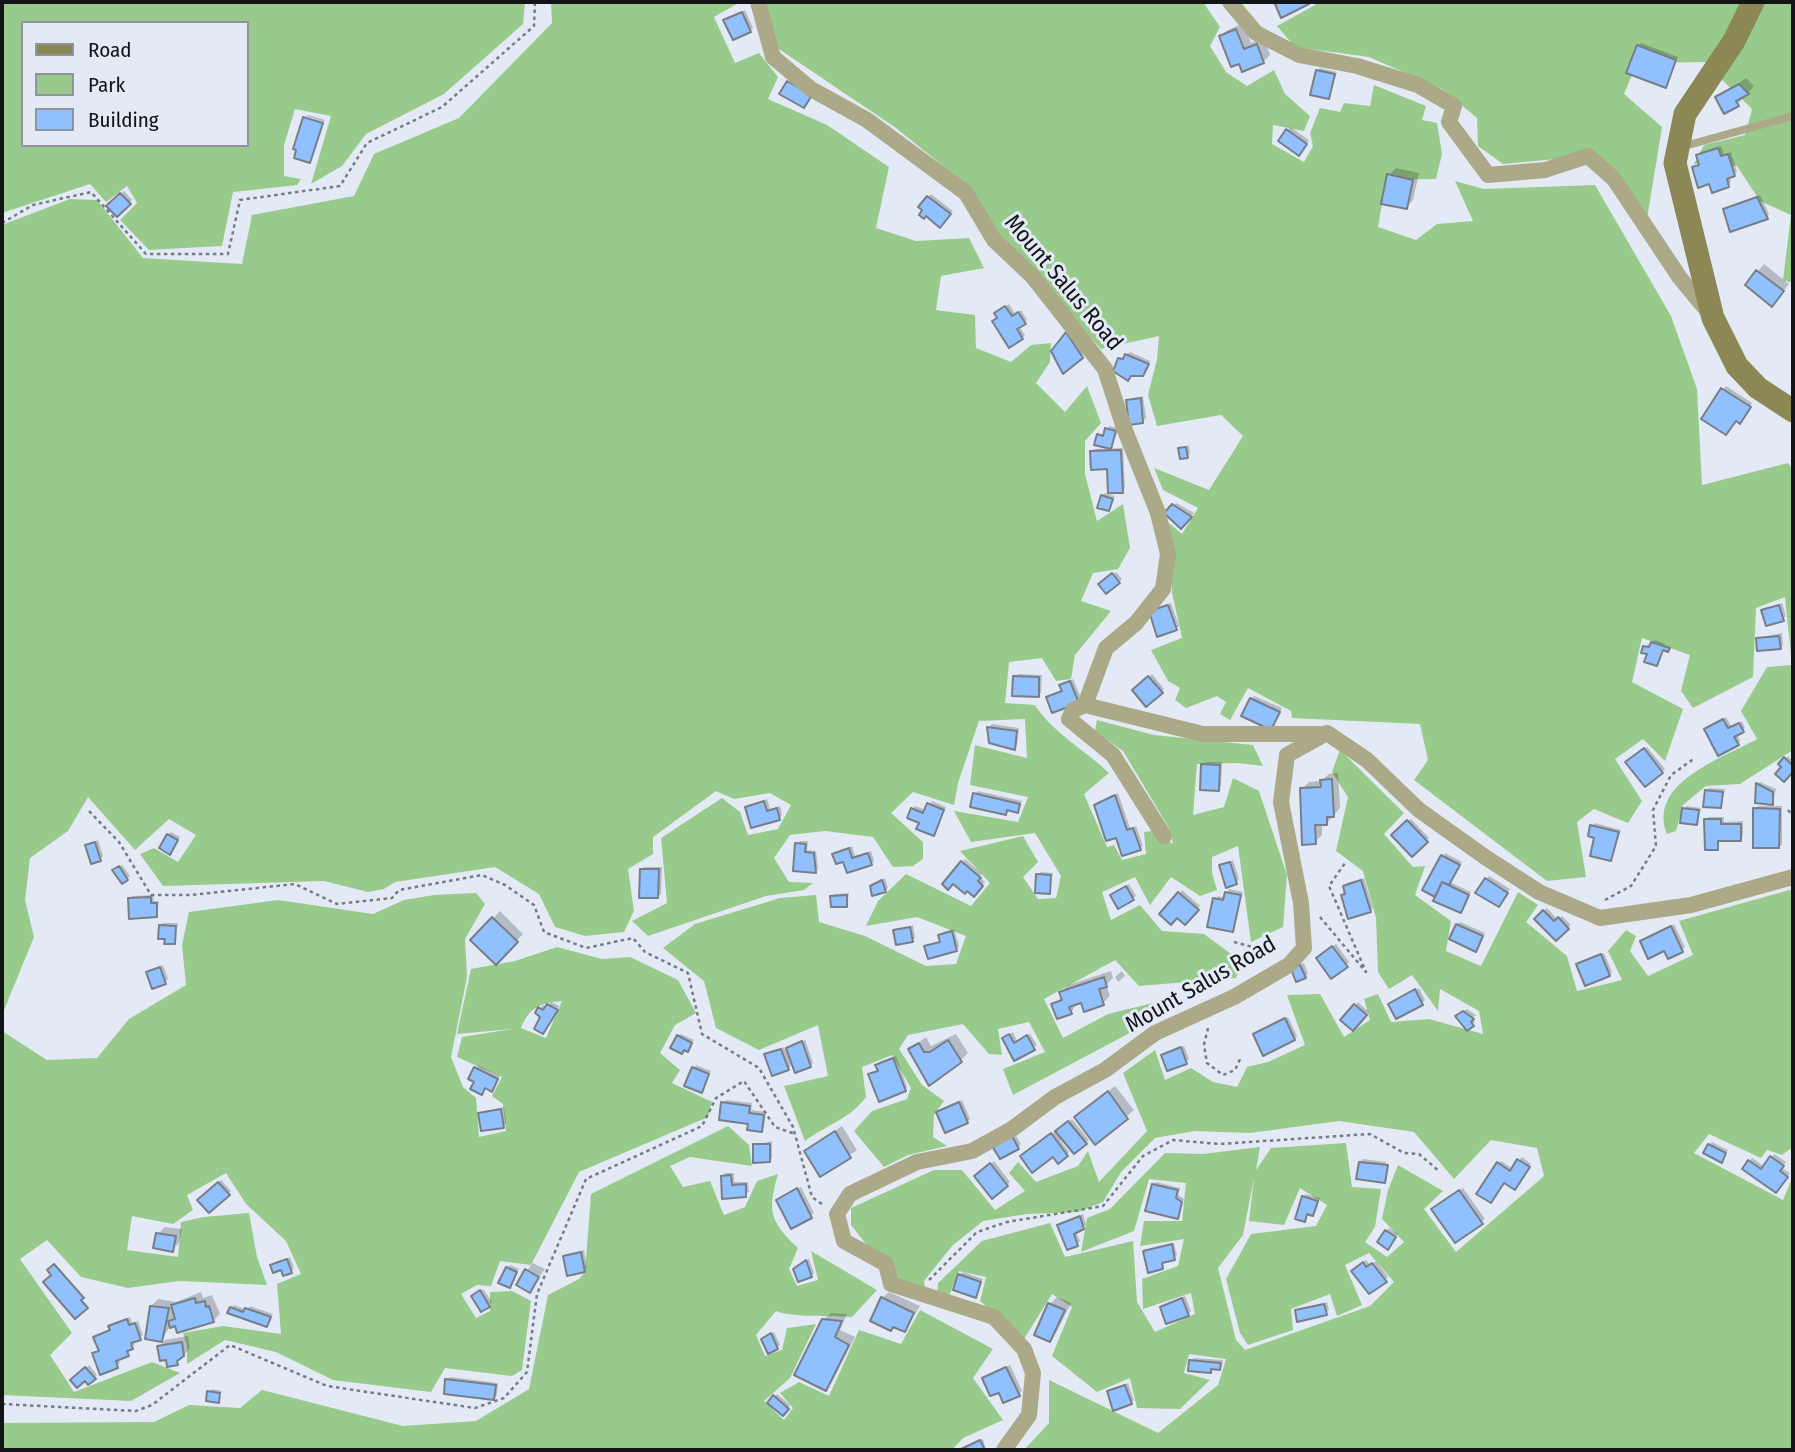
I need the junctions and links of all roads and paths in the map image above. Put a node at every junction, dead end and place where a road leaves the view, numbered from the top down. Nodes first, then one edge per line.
1 (535, 2) edge
2 (758, 2) edge
3 (1230, 2) edge
4 (1753, 2) edge
5 (1793, 116) edge
6 (1675, 149) junction
7 (2, 223) edge
8 (1713, 318) junction
9 (1793, 411) edge
10 (1084, 705) junction
11 (1327, 733) junction
12 (1695, 758) dead end
13 (1788, 810) dead end
14 (89, 811) dead end
15 (1793, 817) edge
16 (1164, 836) dead end
17 (1345, 863) dead end
18 (1793, 877) edge
19 (1317, 912) dead end
20 (1584, 912) junction
21 (1234, 942) dead end
22 (1294, 958) junction
23 (1212, 1007) junction
24 (1241, 1057) dead end
25 (795, 1134) junction
26 (1440, 1172) dead end
27 (837, 1214) junction
28 (930, 1298) junction
29 (2, 1404) edge
30 (1004, 1450) edge

1 - 7 path
2 - 10 street, Mount Salus Road
3 - 8 street
4 - 6 main road
5 - 6 lane
6 - 8 main road
8 - 9 main road
10 - 11 street
10 - 16 street, Mount Salus Road
11 - 20 street
11 - 22 street, Mount Salus Road
12 - 20 path
13 - 15 path
14 - 25 path
17 - 19 path
18 - 20 street
21 - 22 path
22 - 23 street, Mount Salus Road
23 - 24 path
23 - 27 street, Mount Salus Road
25 - 27 path
25 - 29 path
26 - 28 path
27 - 28 street
28 - 30 street

